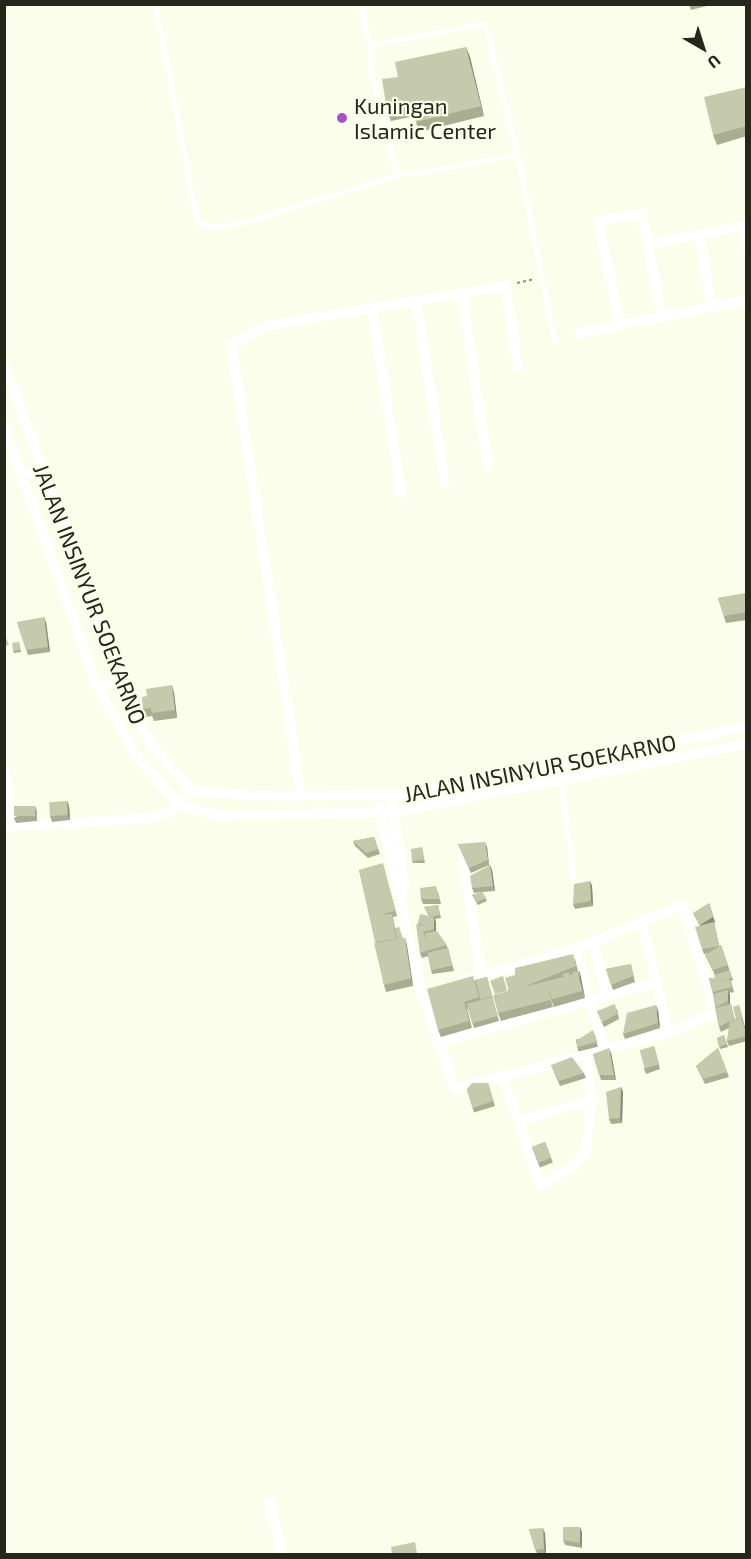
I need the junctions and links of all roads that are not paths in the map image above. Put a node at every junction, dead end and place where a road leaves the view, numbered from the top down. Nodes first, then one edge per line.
1 (155, 4) edge
2 (359, 4) edge
3 (370, 45) junction
4 (517, 154) junction
5 (401, 174) junction
6 (699, 234) junction
7 (656, 243) dead end
8 (747, 246) edge
9 (462, 293) junction
10 (747, 300) edge
11 (416, 301) junction
12 (711, 307) junction
13 (372, 308) junction
14 (663, 317) junction
15 (620, 325) junction
16 (580, 333) dead end
17 (554, 340) dead end
18 (4, 363) edge
19 (518, 366) dead end
20 (4, 426) edge
21 (488, 467) dead end
22 (42, 470) junction
23 (20, 476) junction
24 (445, 483) dead end
25 (402, 494) dead end
26 (119, 679) junction
27 (98, 688) junction
28 (747, 727) edge
29 (747, 744) edge
30 (661, 745) junction
31 (664, 761) junction
32 (4, 767) edge
33 (561, 783) junction
34 (191, 790) junction
35 (392, 795) junction
36 (301, 796) junction
37 (376, 796) junction
38 (179, 805) junction
39 (394, 812) junction
40 (380, 813) junction
41 (9, 826) edge
42 (462, 854) edge
43 (574, 885) edge
44 (401, 893) junction
45 (642, 922) junction
46 (594, 942) junction
47 (575, 949) junction
48 (481, 976) junction
49 (658, 982) junction
50 (451, 984) edge
51 (607, 996) junction
52 (591, 1001) junction
53 (668, 1032) junction
54 (437, 1043) junction
55 (604, 1048) junction
56 (586, 1053) junction
57 (502, 1076) junction
58 (591, 1100) junction
59 (518, 1121) junction
60 (270, 1502) dead end
61 (282, 1554) edge

1 - 5 lane
2 - 3 lane
3 - 4 lane
3 - 5 lane
4 - 5 lane
4 - 17 lane
6 - 7 street
6 - 8 street
6 - 12 street
9 - 11 street
9 - 19 street
9 - 21 street
10 - 12 street
11 - 13 street
11 - 24 street
12 - 14 street
13 - 25 street
13 - 36 street
14 - 15 street
14 - 15 street
15 - 16 street
18 - 22 street, JALAN INSINYUR SOEKARNO
20 - 23 street, JALAN INSINYUR SOEKARNO
22 - 23 street
22 - 26 street, JALAN INSINYUR SOEKARNO
23 - 27 street, JALAN INSINYUR SOEKARNO
26 - 27 street
26 - 34 street, JALAN INSINYUR SOEKARNO
27 - 38 street, JALAN INSINYUR SOEKARNO
28 - 30 street, JALAN INSINYUR SOEKARNO
29 - 31 street, JALAN INSINYUR SOEKARNO
30 - 31 street
30 - 35 street, JALAN INSINYUR SOEKARNO
31 - 33 street, JALAN INSINYUR SOEKARNO
32 - 41 street
33 - 39 street, JALAN INSINYUR SOEKARNO
33 - 43 lane
34 - 36 street, JALAN INSINYUR SOEKARNO
34 - 38 street
35 - 37 street, JALAN INSINYUR SOEKARNO
35 - 39 street
36 - 37 street, JALAN INSINYUR SOEKARNO
37 - 40 street
38 - 40 street, JALAN INSINYUR SOEKARNO
38 - 41 street
39 - 40 street, JALAN INSINYUR SOEKARNO
39 - 44 street
40 - 44 street
42 - 48 street
44 - 54 street
45 - 46 street
45 - 49 street
45 - 53 street
46 - 47 street
46 - 51 street
47 - 48 street
47 - 52 street
48 - 50 street
49 - 51 street
49 - 53 street
51 - 52 street
52 - 54 street
52 - 55 street
53 - 55 street
54 - 57 street
55 - 56 street
56 - 57 street
56 - 58 street
57 - 59 street
58 - 59 street
58 - 59 street
60 - 61 street

